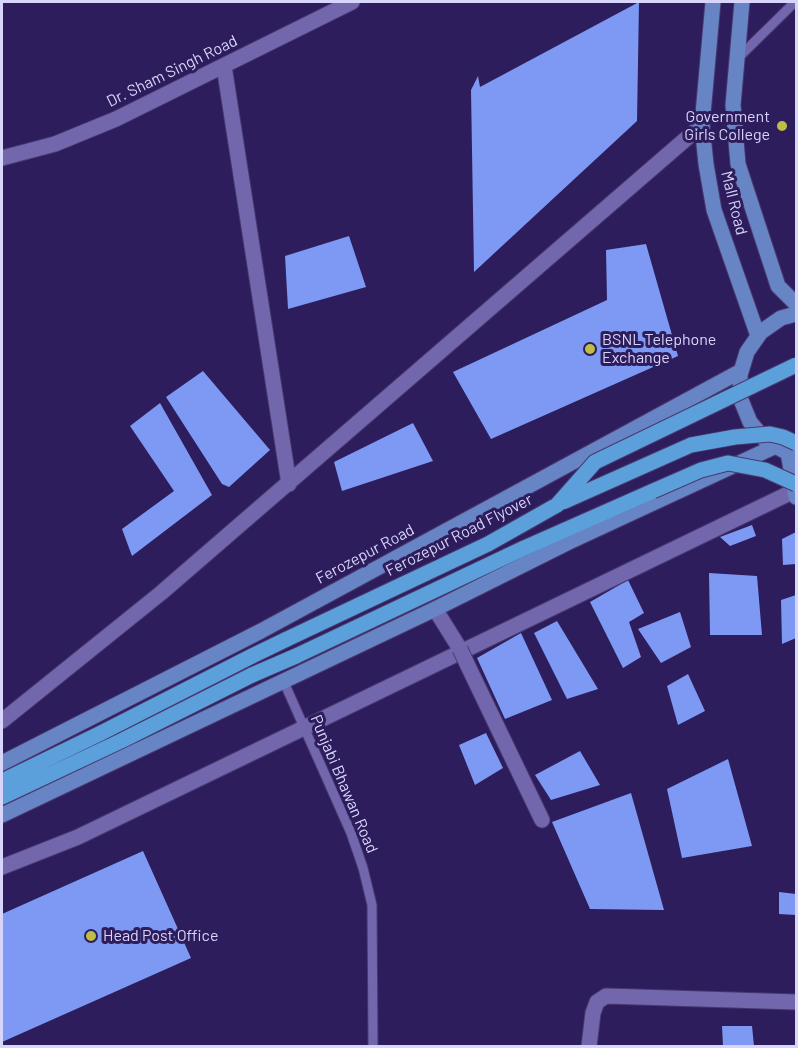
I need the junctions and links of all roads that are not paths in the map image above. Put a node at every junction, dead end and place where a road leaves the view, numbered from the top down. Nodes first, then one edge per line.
1 (352, 2) edge
2 (713, 2) edge
3 (742, 2) edge
4 (795, 2) edge
5 (737, 59) junction
6 (224, 66) junction
7 (702, 125) junction
8 (2, 158) edge
9 (796, 304) edge
10 (796, 314) edge
11 (758, 336) junction
12 (796, 365) edge
13 (741, 371) junction
14 (789, 449) edge
15 (289, 484) junction
16 (796, 491) edge
17 (557, 505) junction
18 (435, 609) junction
19 (261, 631) junction
20 (283, 680) junction
21 (3, 718) edge
22 (303, 727) junction
23 (2, 763) edge
24 (2, 781) edge
25 (2, 797) edge
26 (2, 815) edge
27 (542, 820) dead end
28 (2, 867) edge
29 (796, 1002) edge
30 (374, 1047) edge
31 (589, 1047) edge

1 - 6 street, Dr. Sham Singh Road
2 - 7 main road, Mall Road
3 - 5 main road, Mall Road
4 - 5 lane
5 - 9 main road, Mall Road
6 - 8 street, Dr. Sham Singh Road
6 - 15 street
7 - 11 main road, Mall Road
7 - 15 street
10 - 11 main road
11 - 13 main road
12 - 17 main road, Ferozepur Road Flyover, bridge
13 - 14 main road
13 - 19 main road, Ferozepur Road
14 - 16 main road
14 - 17 main road, bridge
14 - 18 main road
15 - 21 street
16 - 22 street
16 - 25 main road, bridge
17 - 24 main road, Ferozepur Road Flyover, bridge
18 - 20 main road
18 - 27 street, bridge
19 - 20 main road
19 - 23 main road, Ferozepur Road
20 - 22 lane, Punjabi Bhawan Road
20 - 26 main road
22 - 28 street
22 - 30 lane, Punjabi Bhawan Road
29 - 31 street

